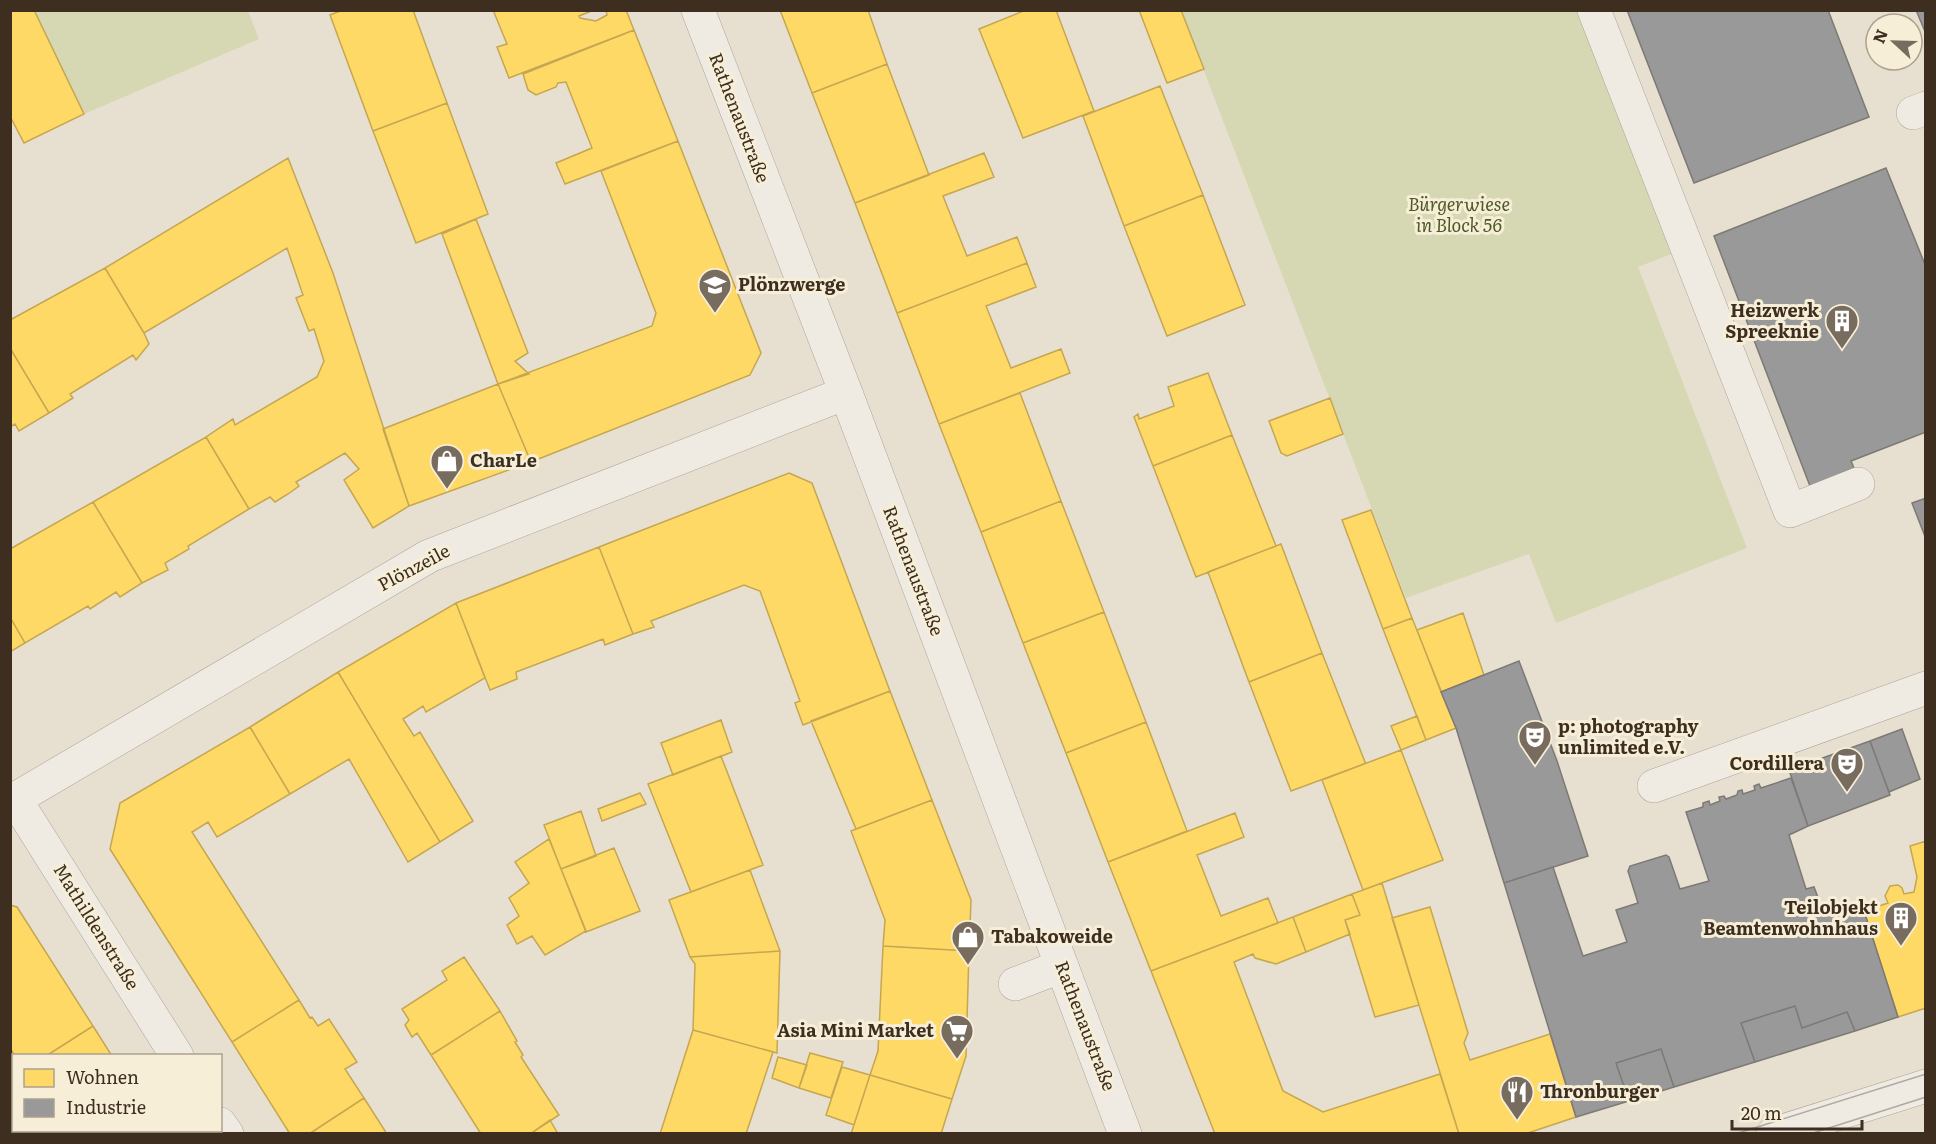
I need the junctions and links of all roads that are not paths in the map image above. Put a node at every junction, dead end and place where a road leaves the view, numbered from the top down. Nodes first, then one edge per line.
1 (698, 10) edge
2 (1594, 10) edge
3 (846, 393) junction
4 (1858, 484) dead end
5 (1926, 688) edge
6 (1654, 786) dead end
7 (13, 801) edge
8 (1062, 966) junction
9 (1015, 984) dead end
10 (176, 1054) edge
11 (1926, 1086) edge
12 (1125, 1134) edge
13 (1773, 1134) edge

1 - 3 street, Rathenaustraße
2 - 4 street
3 - 7 street, Plönzeile
3 - 8 street, Rathenaustraße
5 - 6 street
7 - 10 street, Mathildenstraße
8 - 9 street
8 - 12 street, Rathenaustraße
11 - 13 street

